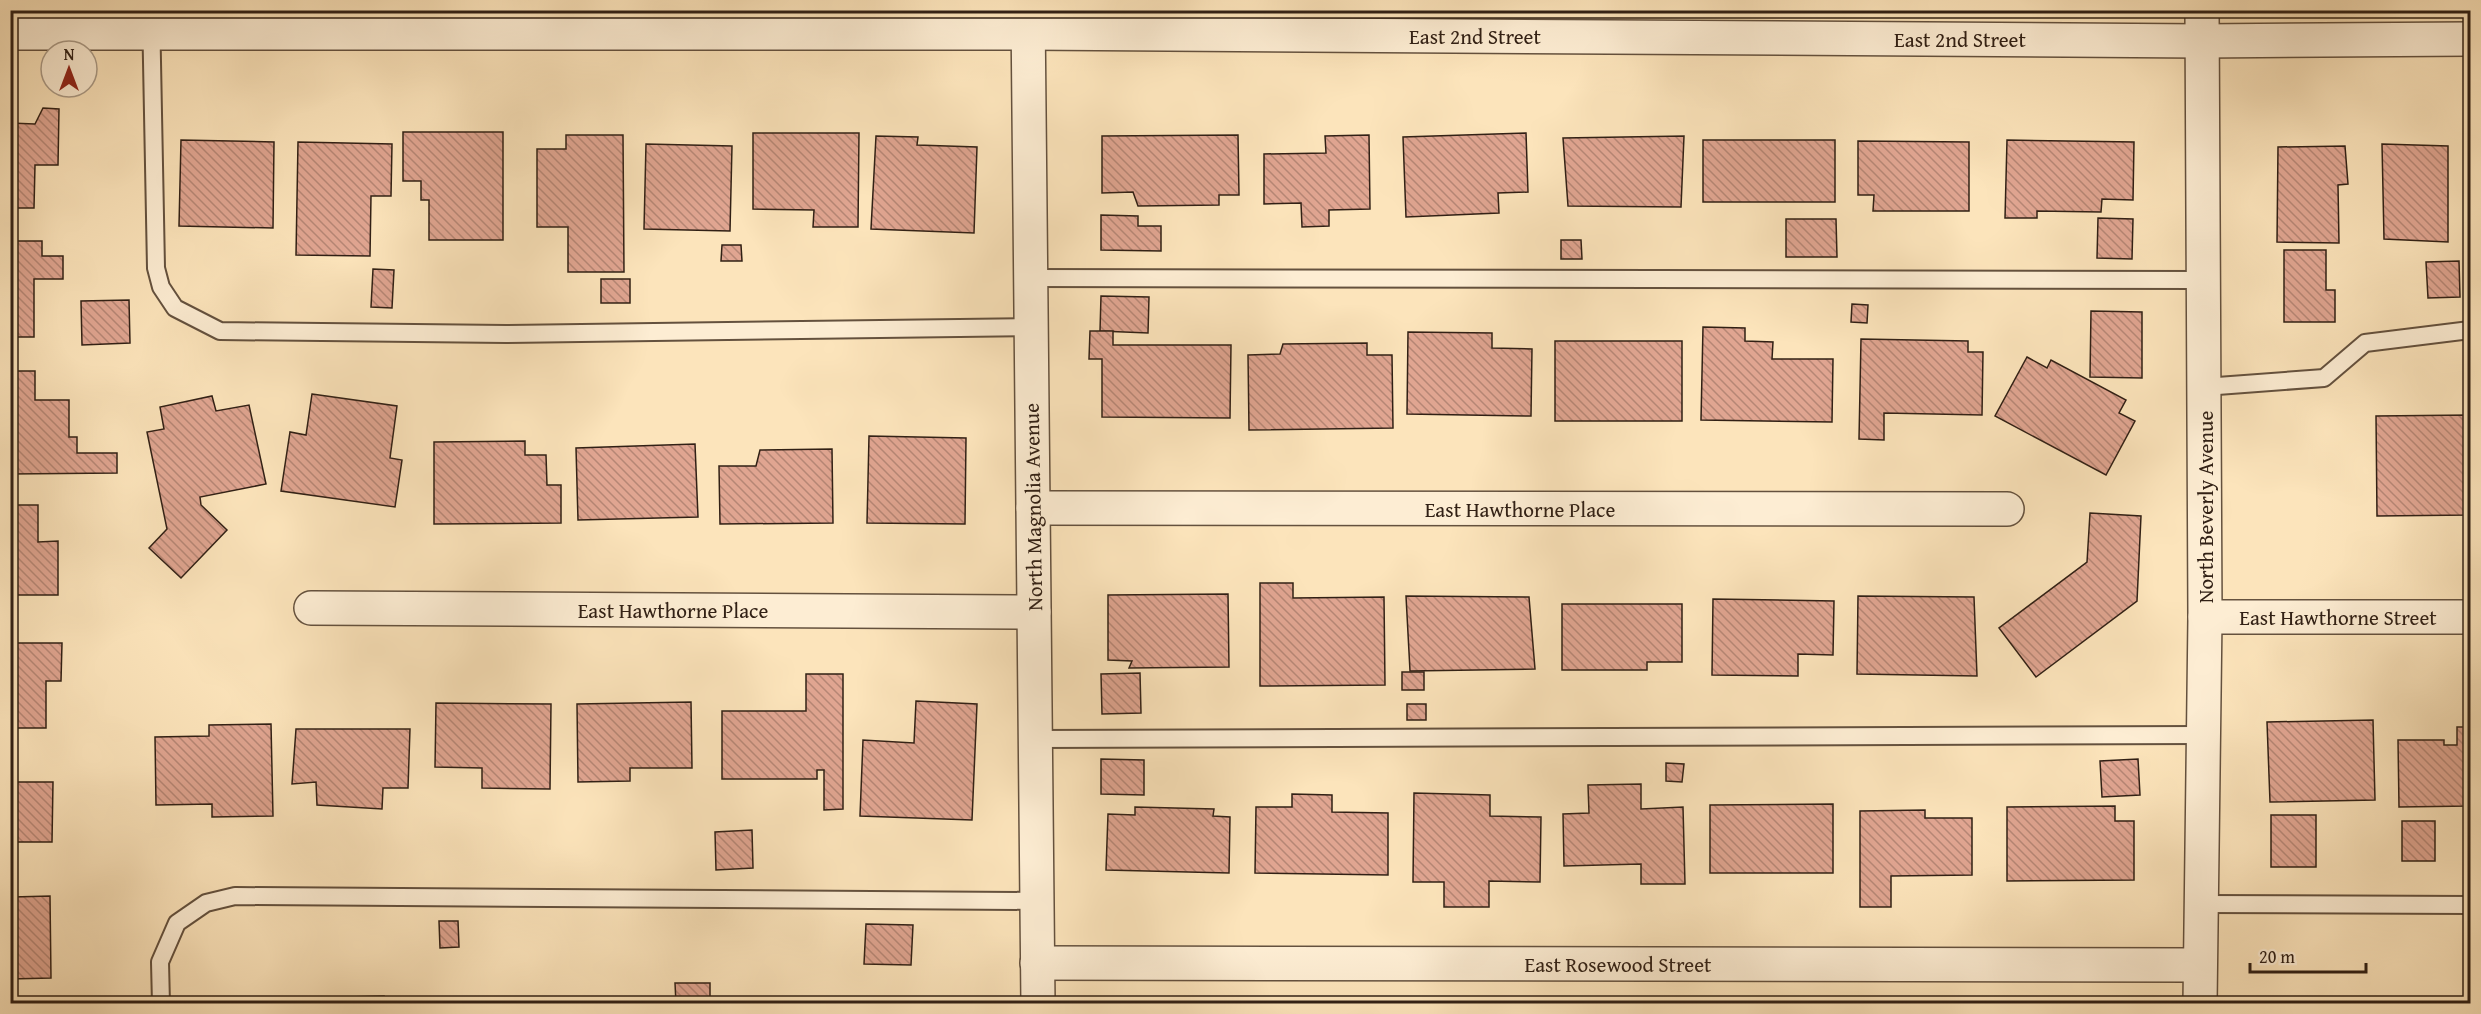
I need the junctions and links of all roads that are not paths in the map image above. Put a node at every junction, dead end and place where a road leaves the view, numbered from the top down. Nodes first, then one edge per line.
1 (151, 22) edge
2 (292, 22) edge
3 (1028, 22) edge
4 (2202, 26) edge
5 (10, 33) edge
6 (2470, 39) edge
7 (1031, 278) junction
8 (2203, 280) junction
9 (1031, 327) junction
10 (2470, 330) edge
11 (2204, 387) junction
12 (1033, 508) junction
13 (2007, 509) dead end
14 (311, 608) dead end
15 (1034, 612) junction
16 (2205, 617) junction
17 (2470, 617) edge
18 (2203, 735) junction
19 (1036, 739) junction
20 (1037, 901) junction
21 (2200, 904) junction
22 (2470, 905) edge
23 (1037, 963) junction
24 (2199, 965) junction
25 (161, 1004) edge
26 (1038, 1004) edge
27 (2200, 1004) edge

1 - 2 street, East 2nd Street
1 - 5 street, East 2nd Street
1 - 9 lane
2 - 3 street, East 2nd Street
3 - 4 street, East 2nd Street
3 - 7 street, North Magnolia Avenue
4 - 6 street, East 2nd Street
4 - 8 street, North Beverly Avenue
7 - 8 lane
7 - 9 street, North Magnolia Avenue
8 - 11 street, North Beverly Avenue
9 - 12 street, North Magnolia Avenue
10 - 11 lane
11 - 16 street, North Beverly Avenue
12 - 13 street, East Hawthorne Place
12 - 15 street, North Magnolia Avenue
14 - 15 street, East Hawthorne Place
15 - 19 street, North Magnolia Avenue
16 - 17 street, East Hawthorne Street
16 - 18 street, North Beverly Avenue
18 - 19 lane
18 - 21 street, North Beverly Avenue
19 - 20 street, North Magnolia Avenue
20 - 23 street, North Magnolia Avenue
20 - 25 lane
21 - 22 lane
21 - 24 street, North Beverly Avenue
23 - 24 street, East Rosewood Street
23 - 26 street, North Magnolia Avenue
24 - 27 street, North Beverly Avenue

